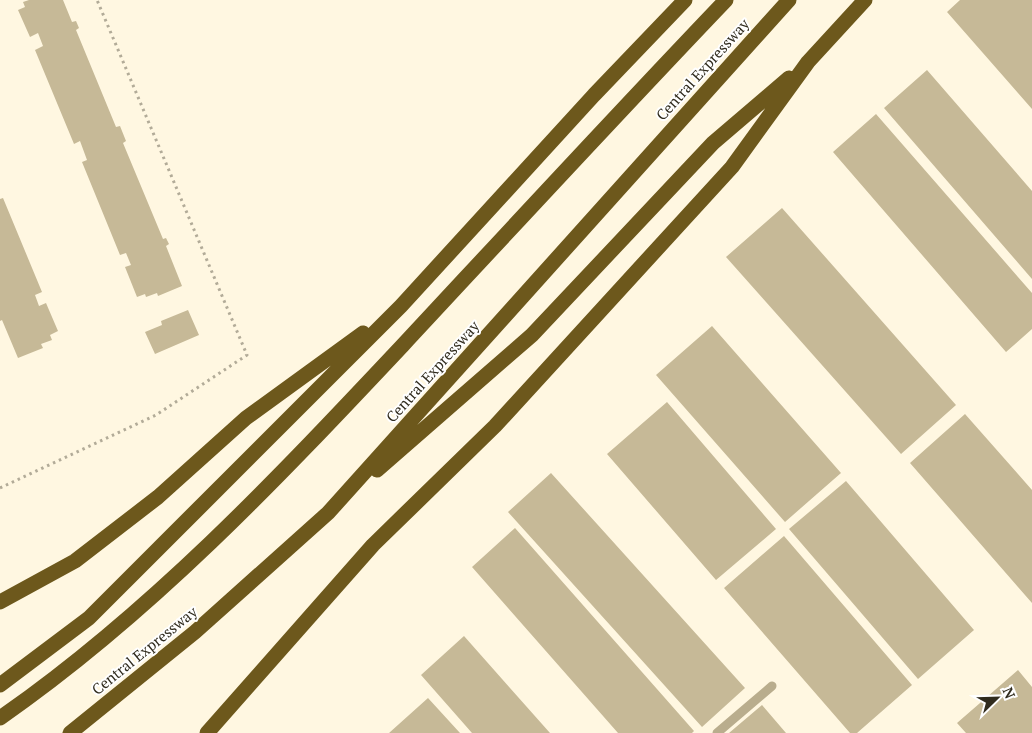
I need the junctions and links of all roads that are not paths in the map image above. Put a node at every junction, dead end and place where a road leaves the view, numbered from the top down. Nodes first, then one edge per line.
1 (685, 0) edge
2 (726, 0) edge
3 (789, 0) edge
4 (864, 0) edge
5 (808, 62) junction
6 (401, 306) junction
7 (328, 513) junction
8 (0, 602) edge
9 (0, 685) edge
10 (772, 686) dead end
11 (0, 718) edge
12 (70, 733) edge
13 (207, 733) edge
14 (717, 733) edge

1 - 6 highway
2 - 11 highway, Central Expressway
3 - 7 highway, Central Expressway
4 - 5 highway
5 - 7 highway
5 - 13 highway
6 - 8 highway
6 - 9 highway
7 - 12 highway, Central Expressway
10 - 14 lane

